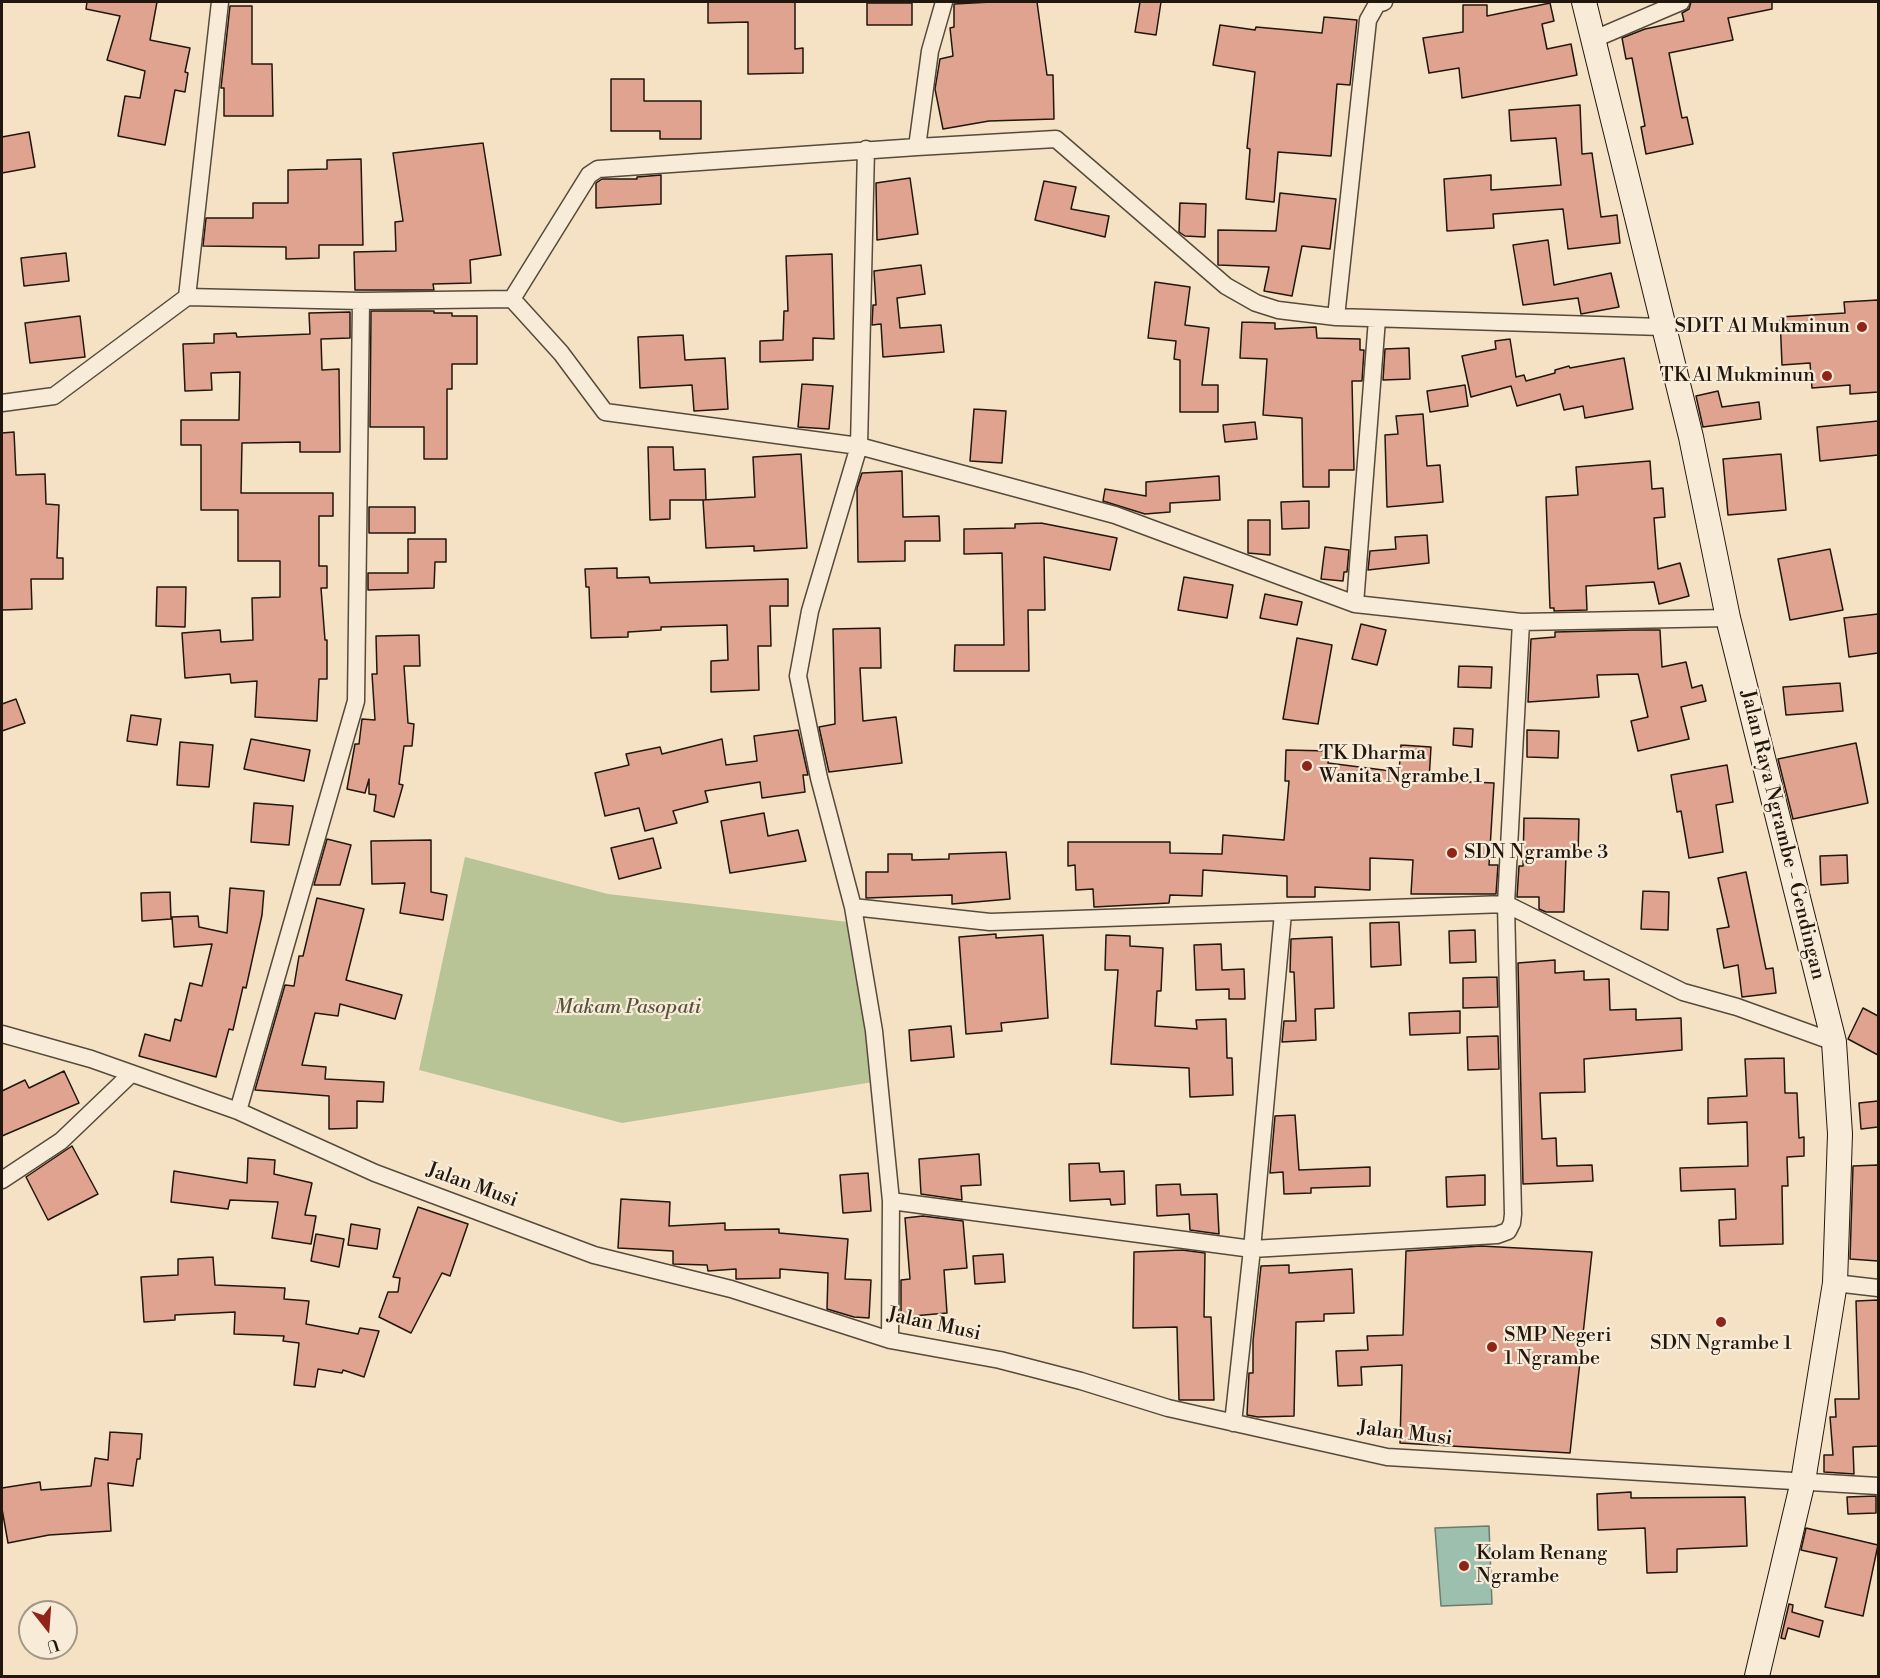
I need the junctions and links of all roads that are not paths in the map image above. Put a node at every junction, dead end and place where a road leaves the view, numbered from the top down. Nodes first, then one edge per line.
1 (220, 2) edge
2 (944, 2) edge
3 (1384, 2) edge
4 (1584, 2) edge
5 (1681, 2) edge
6 (1592, 40) junction
7 (917, 147) junction
8 (866, 149) junction
9 (187, 297) junction
10 (512, 299) junction
11 (361, 301) junction
12 (1336, 317) junction
13 (1377, 319) junction
14 (1662, 327) junction
15 (2, 403) edge
16 (859, 446) junction
17 (1355, 604) junction
18 (1728, 618) junction
19 (1521, 622) junction
20 (1506, 904) junction
21 (853, 907) junction
22 (1282, 913) junction
23 (2, 1034) edge
24 (1834, 1042) junction
25 (131, 1074) junction
26 (238, 1111) junction
27 (2, 1180) edge
28 (891, 1201) junction
29 (1252, 1248) junction
30 (1835, 1283) junction
31 (1878, 1288) edge
32 (890, 1340) junction
33 (1233, 1423) junction
34 (1803, 1481) junction
35 (1878, 1486) edge
36 (1757, 1677) edge

1 - 9 street
2 - 7 street
3 - 12 street
4 - 6 main road, Jalan Raya Ngrambe - Gendingan
5 - 6 street
6 - 14 main road, Jalan Raya Ngrambe - Gendingan
7 - 8 street
7 - 12 street
8 - 10 street
8 - 16 street
9 - 11 street
9 - 15 street
10 - 11 street
10 - 16 street
11 - 26 street
12 - 13 street
13 - 14 street
13 - 17 street
14 - 18 main road, Jalan Raya Ngrambe - Gendingan
16 - 17 street
16 - 21 street
17 - 19 street
18 - 19 street
18 - 24 main road, Jalan Raya Ngrambe - Gendingan
19 - 20 street
20 - 22 street
20 - 24 street
20 - 29 street
21 - 22 street
21 - 28 street
22 - 29 street
23 - 25 street, Jalan Musi
24 - 30 main road, Jalan Raya Ngrambe - Gendingan
25 - 26 street, Jalan Musi
25 - 27 street
26 - 32 street, Jalan Musi
28 - 29 street
28 - 32 street
29 - 33 street
30 - 31 street
30 - 34 main road, Jalan Raya Ngrambe - Gendingan
32 - 33 street, Jalan Musi
33 - 34 street, Jalan Musi
34 - 35 street, Jalan Musi
34 - 36 main road, Jalan Raya Ngrambe - Gendingan

